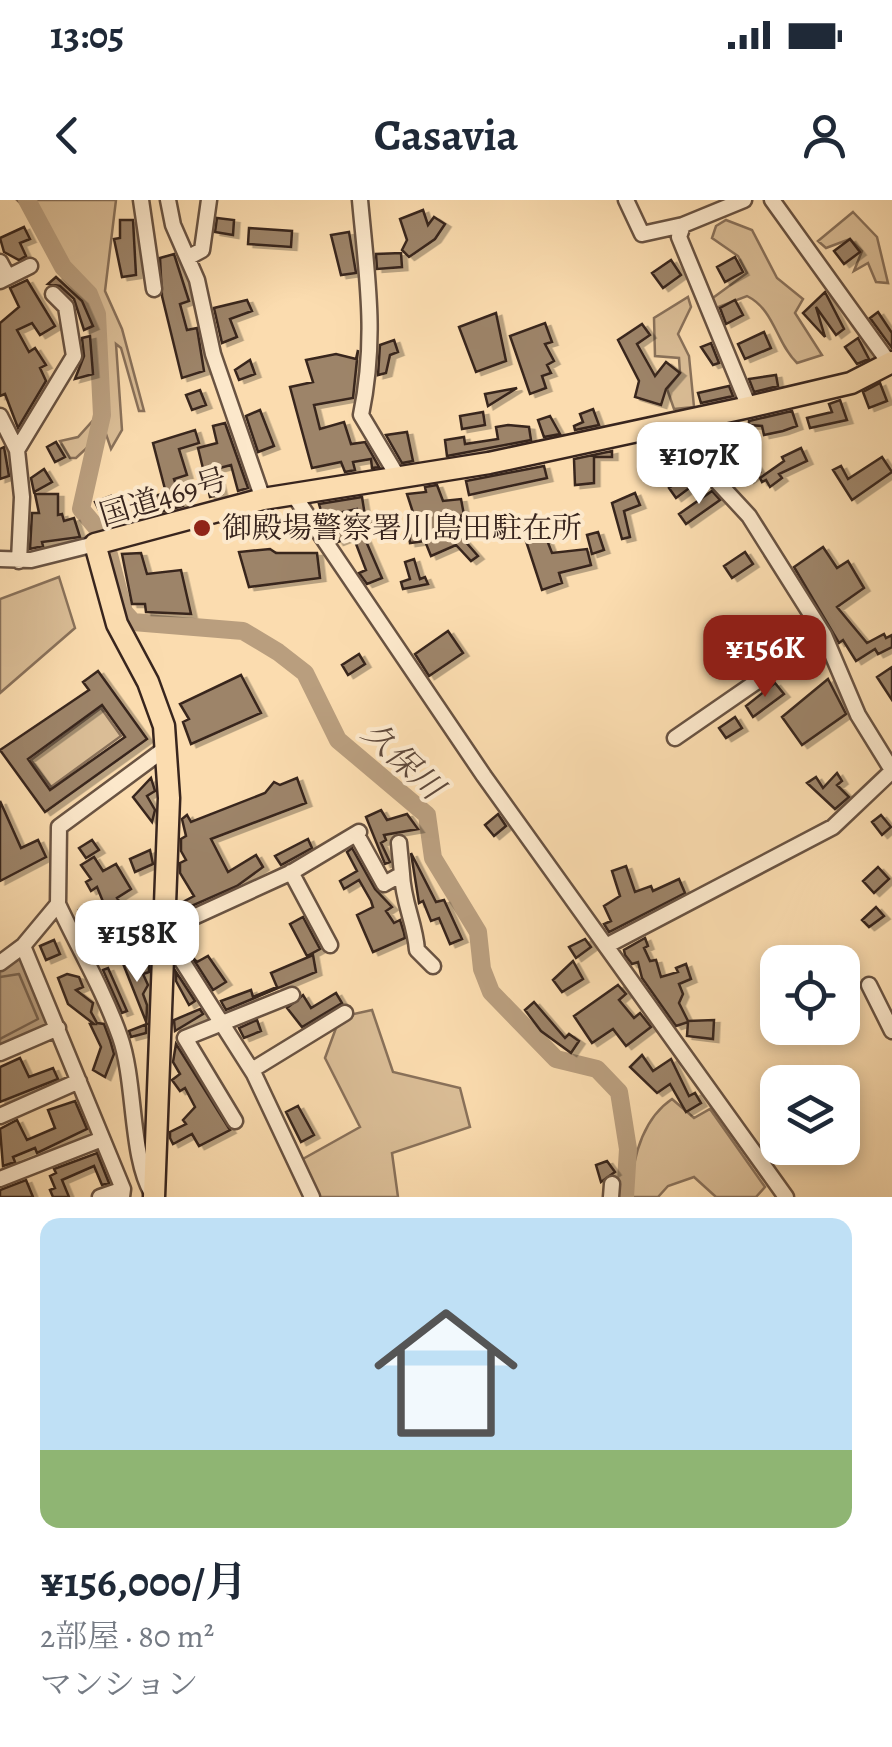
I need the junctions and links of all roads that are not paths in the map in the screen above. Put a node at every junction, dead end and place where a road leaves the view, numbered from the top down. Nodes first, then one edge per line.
1 (141, 200) edge
2 (168, 200) edge
3 (210, 200) edge
4 (360, 200) edge
5 (626, 200) edge
6 (743, 200) edge
7 (772, 200) edge
8 (683, 225) junction
9 (189, 258) junction
10 (0, 262) edge
11 (30, 266) dead end
12 (4, 279) edge
13 (154, 289) dead end
14 (52, 294) dead end
15 (891, 363) edge
16 (749, 407) junction
17 (0, 416) edge
18 (677, 424) junction
19 (17, 450) junction
20 (398, 477) junction
21 (293, 494) junction
22 (263, 498) junction
23 (96, 544) junction
24 (0, 559) edge
25 (19, 560) junction
26 (824, 635) junction
27 (675, 738) dead end
28 (166, 748) junction
29 (892, 771) edge
30 (398, 843) dead end
31 (291, 872) junction
32 (402, 874) junction
33 (58, 904) junction
34 (163, 931) junction
35 (330, 945) dead end
36 (23, 946) junction
37 (606, 946) junction
38 (0, 963) edge
39 (433, 966) dead end
40 (869, 985) dead end
41 (292, 995) dead end
42 (345, 1013) dead end
43 (220, 1022) junction
44 (58, 1028) junction
45 (892, 1032) edge
46 (0, 1053) edge
47 (252, 1070) junction
48 (78, 1081) junction
49 (0, 1116) edge
50 (235, 1121) dead end
51 (102, 1138) junction
52 (0, 1179) edge
53 (122, 1193) edge
54 (100, 1197) edge
55 (154, 1197) edge
56 (312, 1197) edge
57 (786, 1197) edge

1 - 13 street
2 - 9 street
3 - 9 street
4 - 20 street
5 - 8 street
6 - 8 street
7 - 15 street
8 - 16 street
9 - 22 street
10 - 12 street
11 - 12 street
14 - 19 street
15 - 16 highway, 国道469号
16 - 18 highway, 国道469号
17 - 19 street
18 - 20 highway, 国道469号
18 - 26 street
19 - 25 street
20 - 21 highway, 国道469号
21 - 22 highway, 国道469号
21 - 37 street
22 - 23 highway, 国道469号
23 - 25 street
23 - 28 highway, 国道469号
24 - 25 street
26 - 27 street
26 - 29 street
28 - 33 street
28 - 34 highway, 国道469号
29 - 37 street
30 - 32 street
31 - 32 street
31 - 34 street
31 - 35 street
32 - 39 street
33 - 36 street
33 - 55 street
34 - 43 street
34 - 55 highway, 国道469号
36 - 38 street
36 - 44 street
37 - 57 street
40 - 45 street
41 - 43 street
42 - 47 street
43 - 47 street
43 - 50 street
44 - 46 street
44 - 48 street
47 - 56 street
48 - 49 street
48 - 51 street
51 - 52 street
51 - 53 street
53 - 54 street

